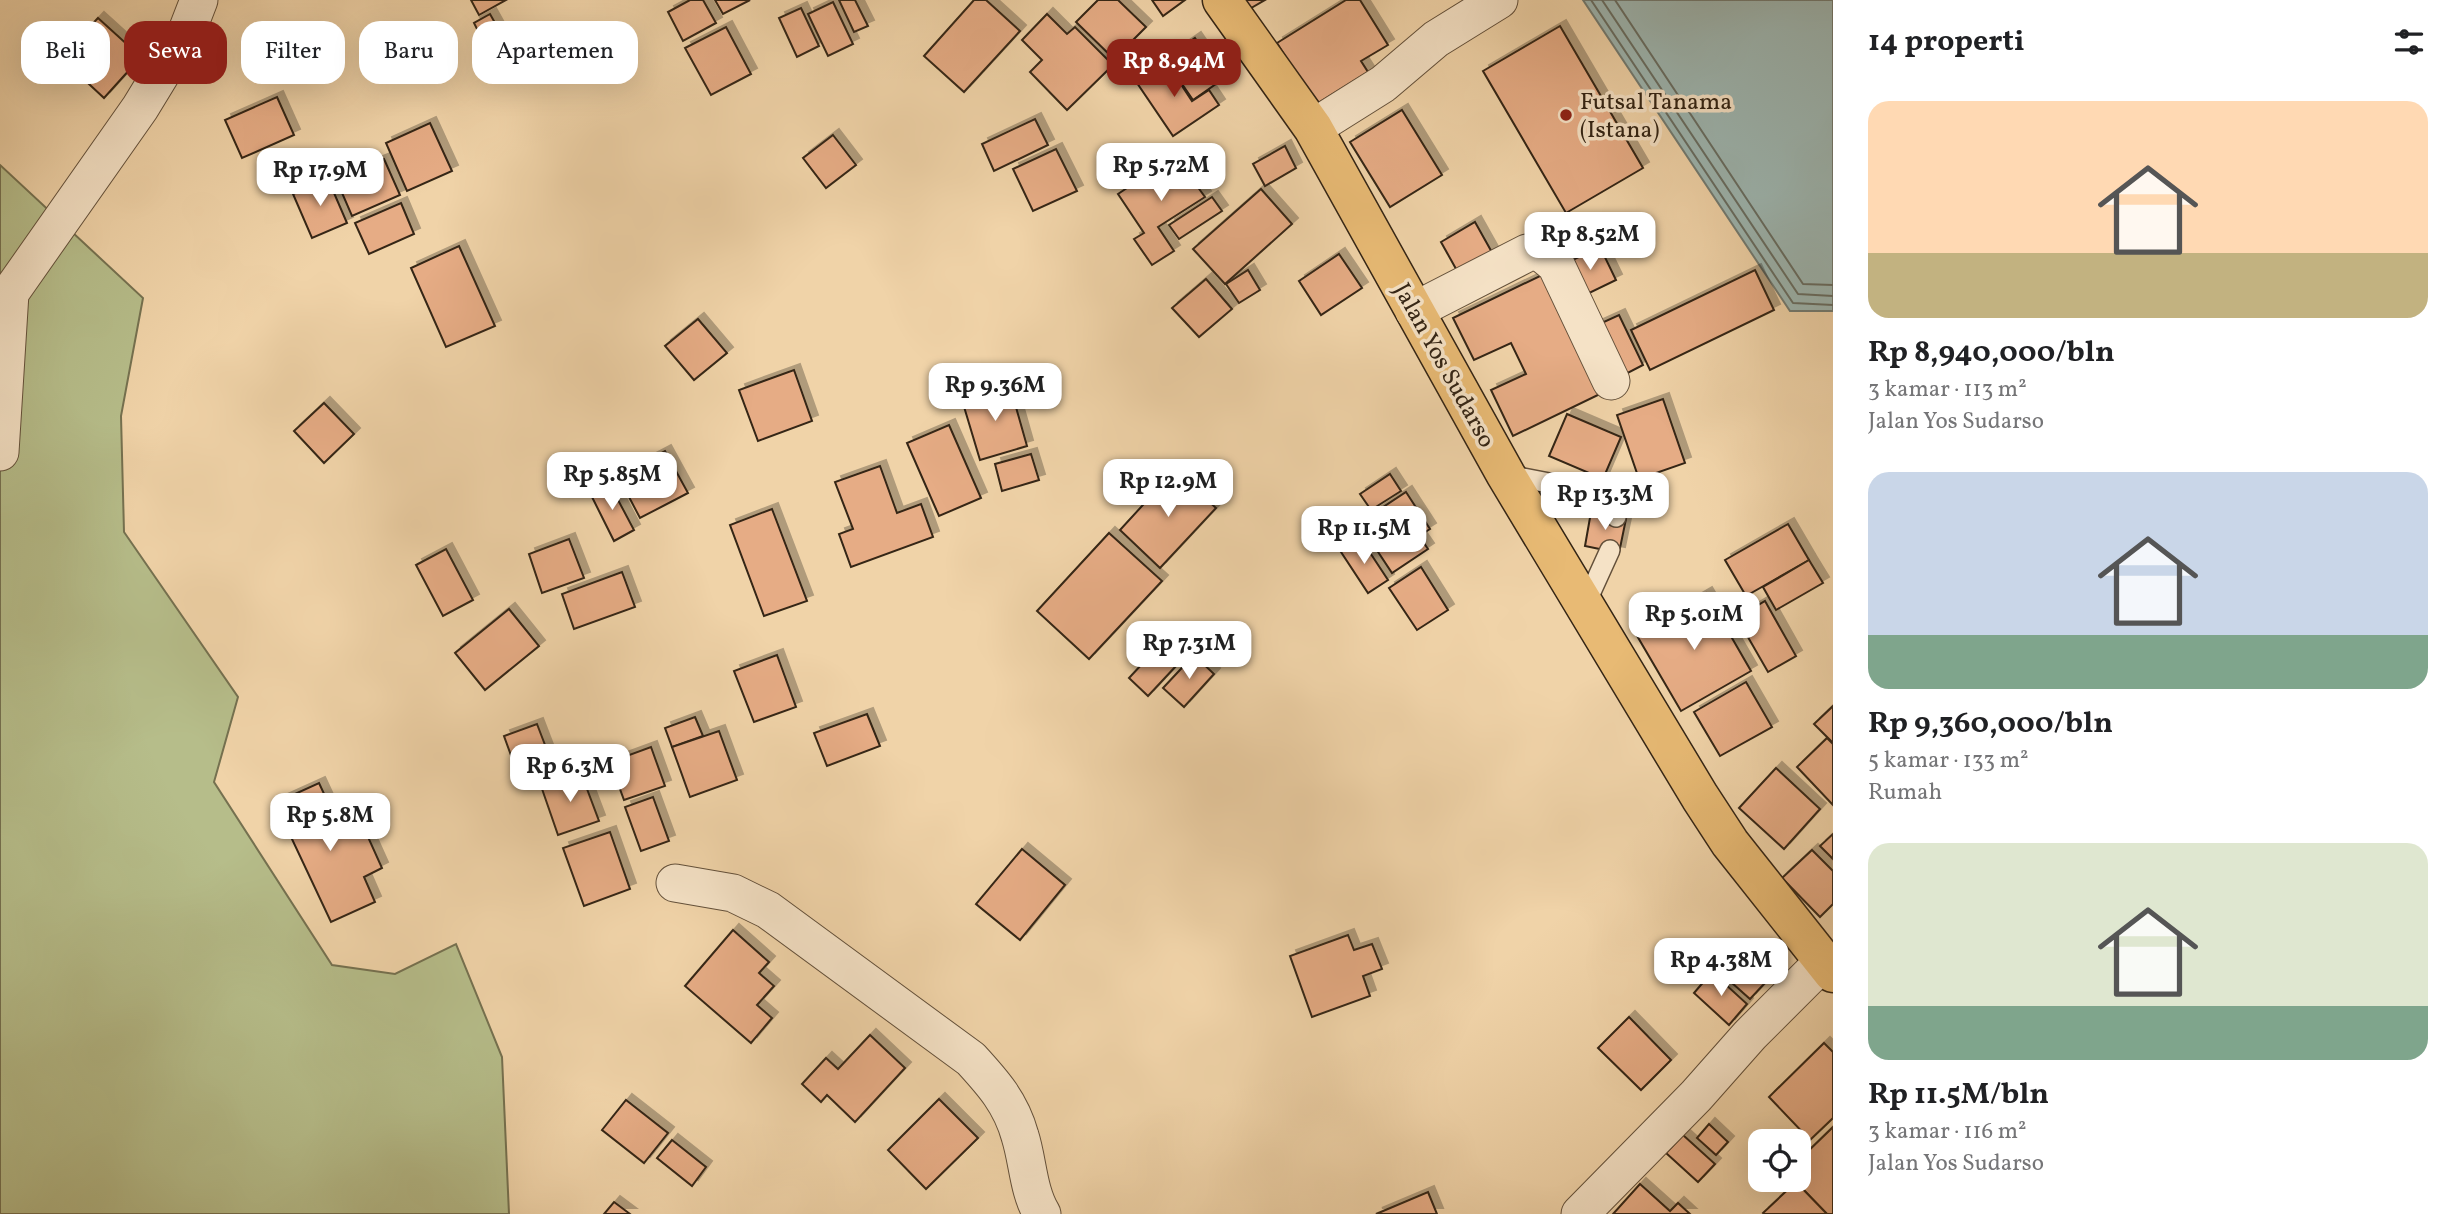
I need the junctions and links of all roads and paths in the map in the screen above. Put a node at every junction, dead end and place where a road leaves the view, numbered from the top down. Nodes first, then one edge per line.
1 (199, 0) edge
2 (1222, 0) edge
3 (1499, 0) edge
4 (1313, 128) junction
5 (1414, 311) junction
6 (1611, 381) dead end
7 (0, 452) edge
8 (1506, 475) junction
9 (1616, 517) dead end
10 (1610, 551) dead end
11 (1585, 605) junction
12 (675, 883) dead end
13 (1828, 967) edge
14 (1042, 1214) edge
15 (1580, 1214) edge

1 - 7 street
2 - 4 main road, Jalan Yos Sudarso
3 - 4 street
4 - 5 main road, Jalan Yos Sudarso
5 - 6 street
5 - 8 main road, Jalan Yos Sudarso
8 - 9 lane
8 - 11 main road, Jalan Yos Sudarso
10 - 11 lane
11 - 13 main road, Jalan Yos Sudarso
12 - 14 street
13 - 15 street

